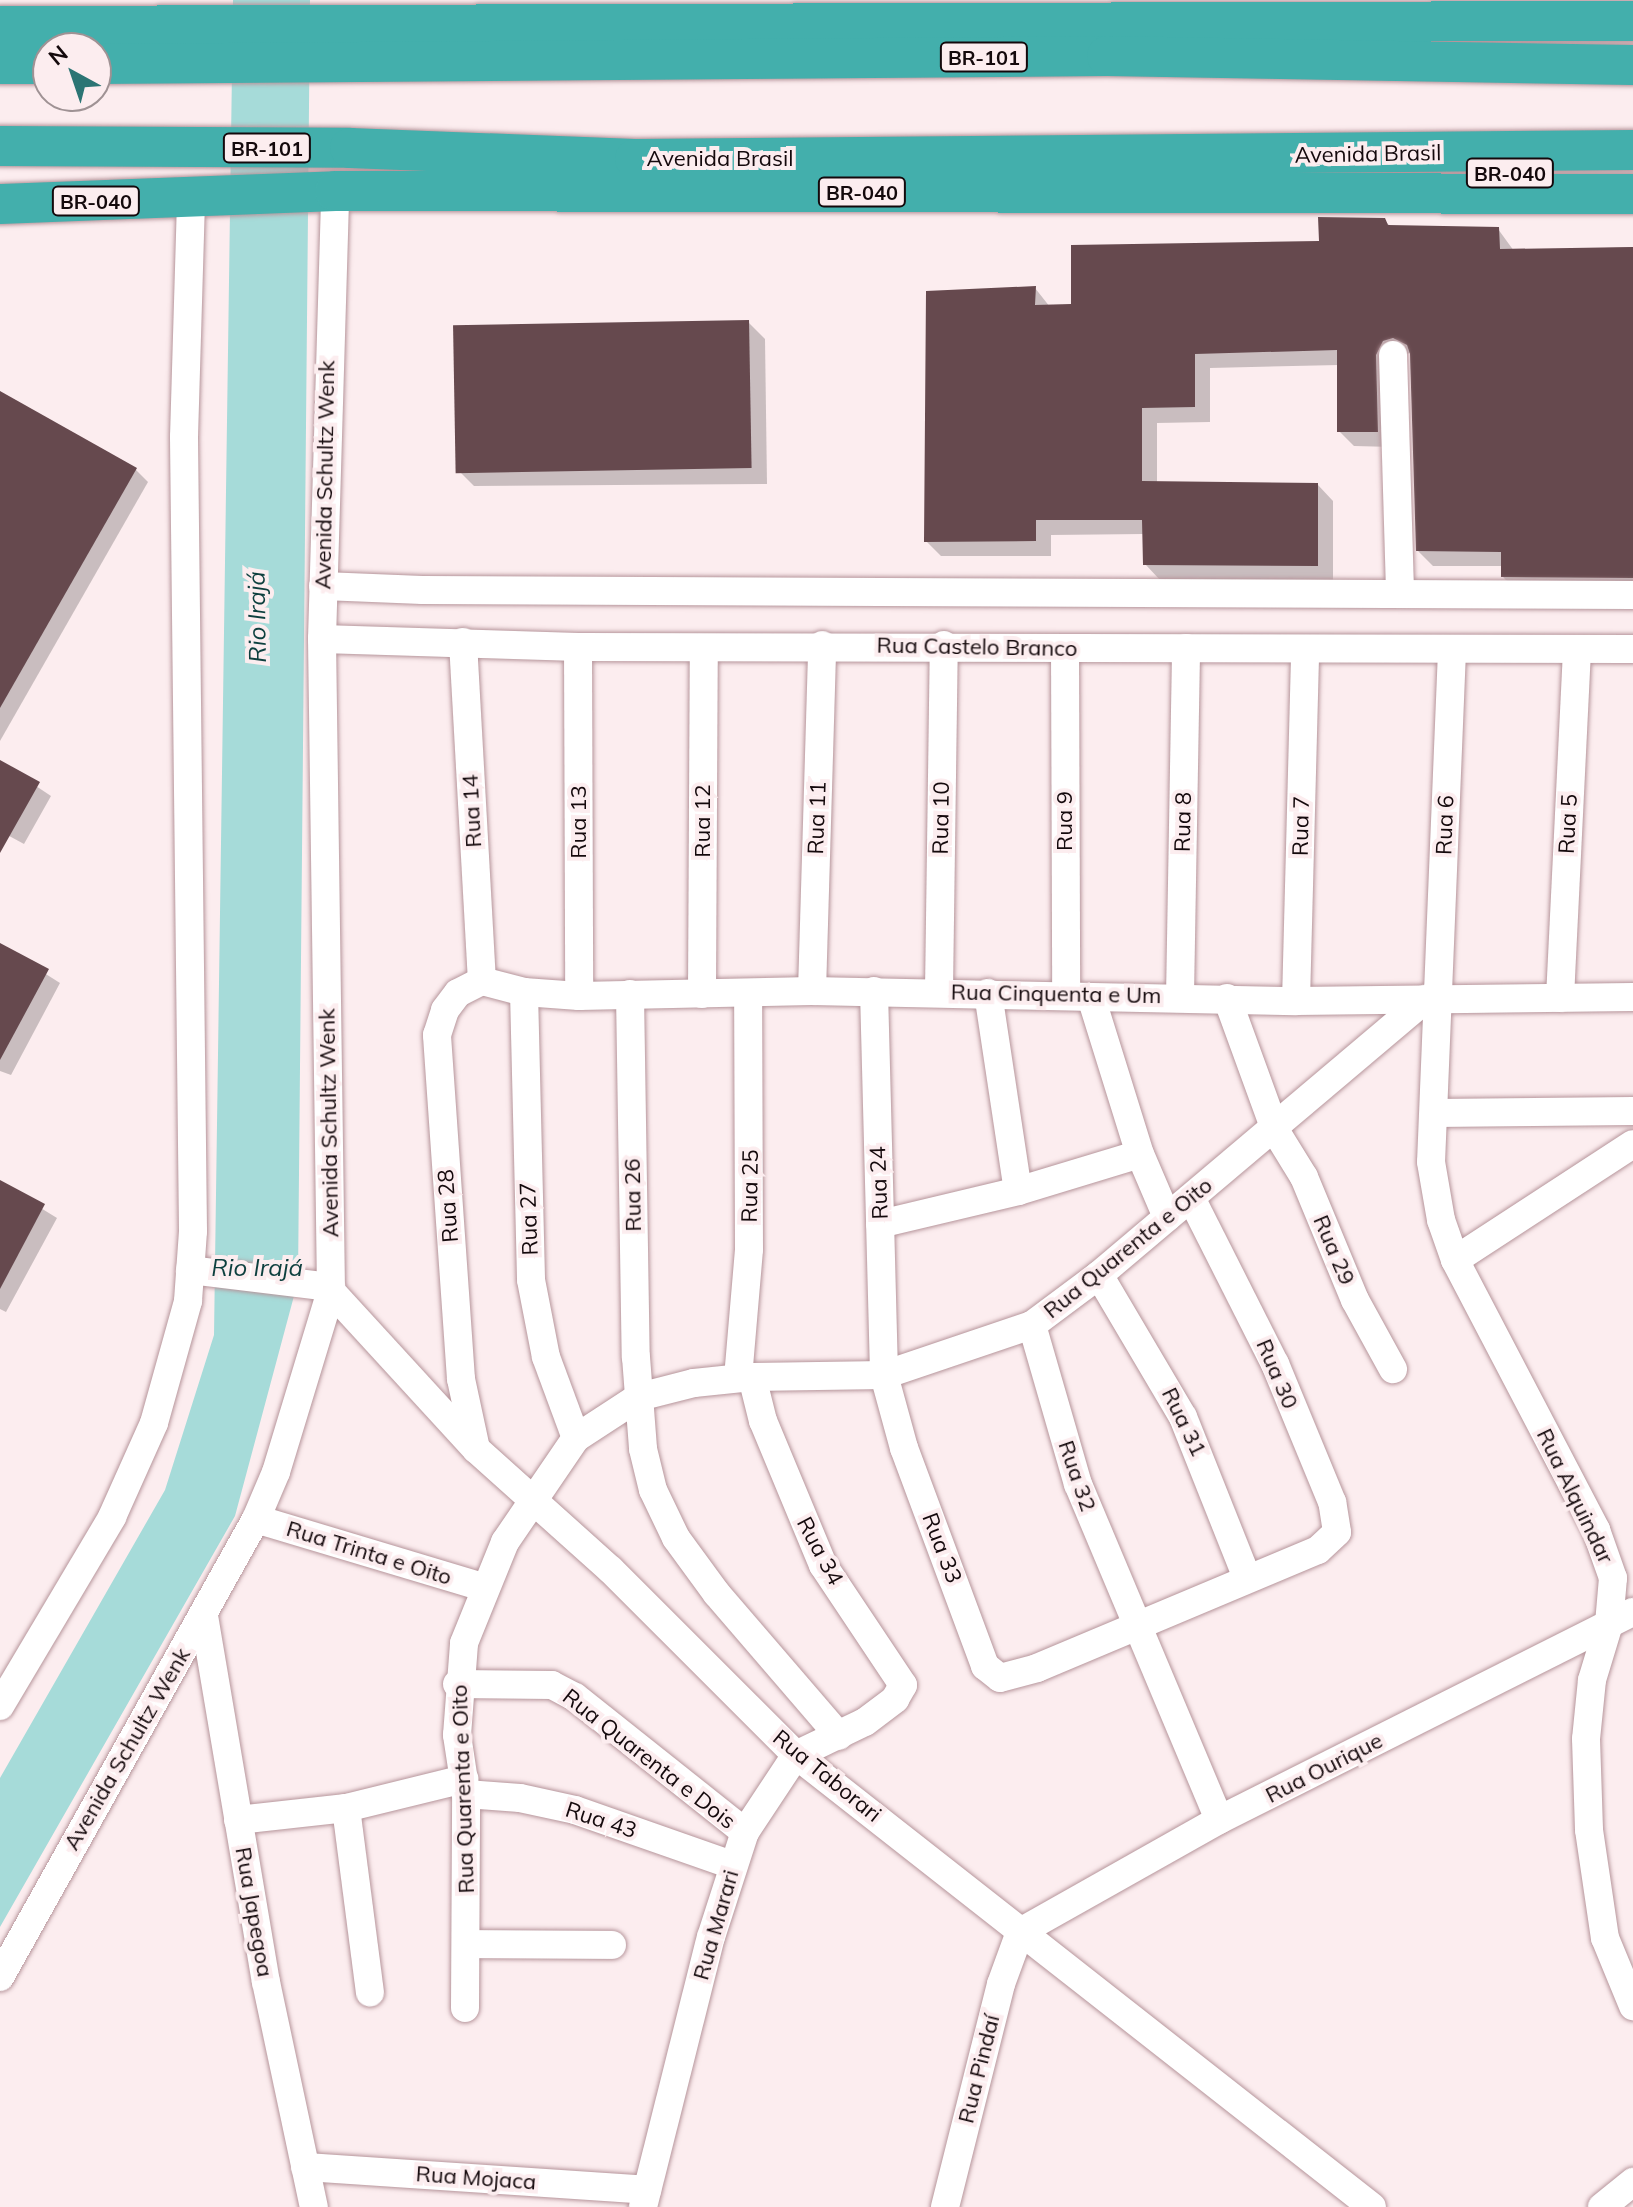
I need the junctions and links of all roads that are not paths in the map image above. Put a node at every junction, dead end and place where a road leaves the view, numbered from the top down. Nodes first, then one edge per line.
1 (1003, 11) edge
2 (1563, 20) junction
3 (1633, 21) edge
4 (0, 26) edge
5 (1633, 41) edge
6 (338, 46) junction
7 (0, 64) edge
8 (32, 64) edge
9 (112, 64) edge
10 (1633, 65) edge
11 (0, 146) edge
12 (134, 147) junction
13 (1633, 150) edge
14 (0, 165) edge
15 (1633, 170) edge
16 (321, 192) junction
17 (1633, 194) edge
18 (1388, 195) junction
19 (201, 198) junction
20 (0, 204) edge
21 (1393, 355) dead end
22 (323, 586) junction
23 (1400, 594) junction
24 (1633, 595) edge
25 (322, 639) junction
26 (463, 642) junction
27 (822, 645) junction
28 (944, 645) junction
29 (578, 647) junction
30 (704, 648) junction
31 (1065, 648) junction
32 (1186, 648) junction
33 (1633, 649) edge
34 (1577, 650) junction
35 (1452, 651) junction
36 (1305, 652) junction
37 (482, 981) junction
38 (812, 991) junction
39 (874, 991) junction
40 (939, 991) junction
41 (524, 992) junction
42 (988, 993) junction
43 (630, 994) junction
44 (702, 994) junction
45 (748, 994) junction
46 (579, 996) junction
47 (1079, 996) junction
48 (1180, 997) junction
49 (1633, 997) edge
50 (1227, 998) junction
51 (1560, 998) junction
52 (1432, 999) junction
53 (1296, 1001) junction
54 (1633, 1111) edge
55 (1435, 1113) junction
56 (1275, 1130) junction
57 (1633, 1144) edge
58 (1140, 1154) junction
59 (1018, 1191) junction
60 (1191, 1198) junction
61 (1167, 1217) junction
62 (880, 1224) junction
63 (1455, 1260) junction
64 (201, 1272) junction
65 (1099, 1275) junction
66 (331, 1289) junction
67 (1032, 1325) junction
68 (1393, 1369) dead end
69 (884, 1375) junction
70 (745, 1377) junction
71 (639, 1397) junction
72 (576, 1438) junction
73 (476, 1449) junction
74 (529, 1500) junction
75 (256, 1519) junction
76 (1247, 1578) junction
77 (483, 1587) junction
78 (204, 1616) junction
79 (1621, 1618) edge
80 (1134, 1624) junction
81 (457, 1684) junction
82 (0, 1706) edge
83 (839, 1736) junction
84 (796, 1755) junction
85 (465, 1787) junction
86 (346, 1808) junction
87 (238, 1820) junction
88 (1219, 1820) junction
89 (745, 1832) junction
90 (732, 1865) junction
91 (1020, 1932) junction
92 (467, 1944) junction
93 (612, 1945) dead end
94 (0, 1977) edge
95 (370, 1992) dead end
96 (1633, 2006) edge
97 (465, 2008) dead end
98 (305, 2167) junction
99 (1633, 2182) edge
100 (645, 2198) edge
101 (314, 2207) edge
102 (945, 2207) edge
103 (1372, 2207) edge
104 (1602, 2207) edge

1 - 2 highway
1 - 6 highway
2 - 3 highway
2 - 5 highway
4 - 6 highway
6 - 9 highway, BR-101
6 - 10 highway, BR-101
7 - 8 highway
11 - 12 highway, Avenida Brasil / BR-101
12 - 13 highway, Avenida Brasil / BR-101
12 - 14 highway
15 - 18 highway, BR-040
16 - 18 highway, Avenida Brasil / BR-040
16 - 19 highway, Avenida Brasil / BR-040
16 - 22 street, Avenida Schultz Wenk
17 - 18 highway, Avenida Brasil
19 - 20 highway, Avenida Brasil / BR-040
19 - 64 street
21 - 23 street
22 - 23 street
22 - 25 street, Avenida Schultz Wenk
23 - 24 street
25 - 26 street, Rua Castelo Branco
25 - 66 street, Avenida Schultz Wenk
26 - 29 street, Rua Castelo Branco
26 - 37 street, Rua 14
27 - 28 street, Rua Castelo Branco
27 - 30 street, Rua Castelo Branco
27 - 38 street, Rua 11
28 - 31 street, Rua Castelo Branco
28 - 40 street, Rua 10
29 - 30 street, Rua Castelo Branco
29 - 46 street, Rua 13
30 - 44 street, Rua 12
31 - 32 street, Rua Castelo Branco
31 - 47 street, Rua 9
32 - 36 street, Rua Castelo Branco
32 - 48 street, Rua 8
33 - 34 street, Rua Castelo Branco
34 - 35 street, Rua Castelo Branco
34 - 51 street, Rua 5
35 - 36 street, Rua Castelo Branco
35 - 52 street, Rua 6
36 - 53 street, Rua 7
37 - 41 street, Rua Cinquenta e Um
37 - 73 street, Rua 28
38 - 39 street, Rua Cinquenta e Um
38 - 45 street, Rua Cinquenta e Um
39 - 40 street, Rua Cinquenta e Um
39 - 62 street, Rua 24
40 - 42 street, Rua Cinquenta e Um
41 - 46 street, Rua Cinquenta e Um
41 - 72 street, Rua 27
42 - 47 street, Rua Cinquenta e Um
42 - 59 street
43 - 44 street, Rua Cinquenta e Um
43 - 46 street, Rua Cinquenta e Um
43 - 71 street, Rua 26
44 - 45 street, Rua Cinquenta e Um
45 - 70 street, Rua 25
47 - 48 street, Rua Cinquenta e Um
47 - 58 street, Rua 9
48 - 50 street, Rua Cinquenta e Um
49 - 51 street, Rua Cinquenta e Um
50 - 53 street, Rua Cinquenta e Um
50 - 56 street, Rua 29
51 - 52 street, Rua Cinquenta e Um
52 - 53 street, Rua Cinquenta e Um
52 - 55 street, Rua Alquindar
52 - 56 street, Rua Quarenta e Oito
54 - 55 street
55 - 63 street, Rua Alquindar
56 - 60 street, Rua Quarenta e Oito
56 - 68 street, Rua 29
57 - 63 street
58 - 59 street
58 - 61 street, Rua 9
59 - 62 street
60 - 61 street, Rua Quarenta e Oito
60 - 76 street, Rua 30
61 - 65 street, Rua Quarenta e Oito
62 - 69 street, Rua 24
63 - 79 street, Rua Alquindar
64 - 66 street
64 - 82 street
65 - 67 street, Rua Quarenta e Oito
65 - 76 street, Rua 31
66 - 73 street, Rua Taborari
66 - 75 street, Avenida Schultz Wenk
67 - 69 street, Rua Quarenta e Oito
67 - 80 street, Rua 32
69 - 70 street, Rua Quarenta e Oito
69 - 80 street, Rua 33
70 - 71 street, Rua Quarenta e Oito
70 - 83 street, Rua 34
71 - 72 street, Rua Quarenta e Oito
71 - 83 street, Rua 26
72 - 74 street, Rua Quarenta e Oito
73 - 74 street, Rua Taborari
74 - 77 street, Rua Quarenta e Oito
74 - 84 street, Rua Taborari
75 - 77 street, Rua Trinta e Oito
75 - 78 street, Avenida Schultz Wenk
76 - 80 street
77 - 81 street, Rua Quarenta e Oito
78 - 87 street, Rua Japegoa
78 - 94 street, Avenida Schultz Wenk
79 - 88 street, Rua Ourique
79 - 96 street, Rua Alquindar
80 - 88 street, Rua 32
81 - 85 street, Rua Quarenta e Oito
81 - 89 street, Rua Quarenta e Dois
83 - 84 street
84 - 89 street, Rua Marari
84 - 91 street, Rua Taborari
85 - 86 street, Rua 43
85 - 90 street, Rua 43
85 - 92 street, Rua Quarenta e Oito
86 - 87 street, Rua 43
86 - 95 street
87 - 98 street, Rua Japegoa
88 - 91 street, Rua Ourique
89 - 90 street, Rua Marari
90 - 100 street, Rua Marari
91 - 102 street, Rua Pindaí
91 - 103 street, Rua Taborari
92 - 93 street
92 - 97 street, Rua Quarenta e Oito
98 - 100 street, Rua Mojaca
98 - 101 street, Rua Japegoa
99 - 104 street

